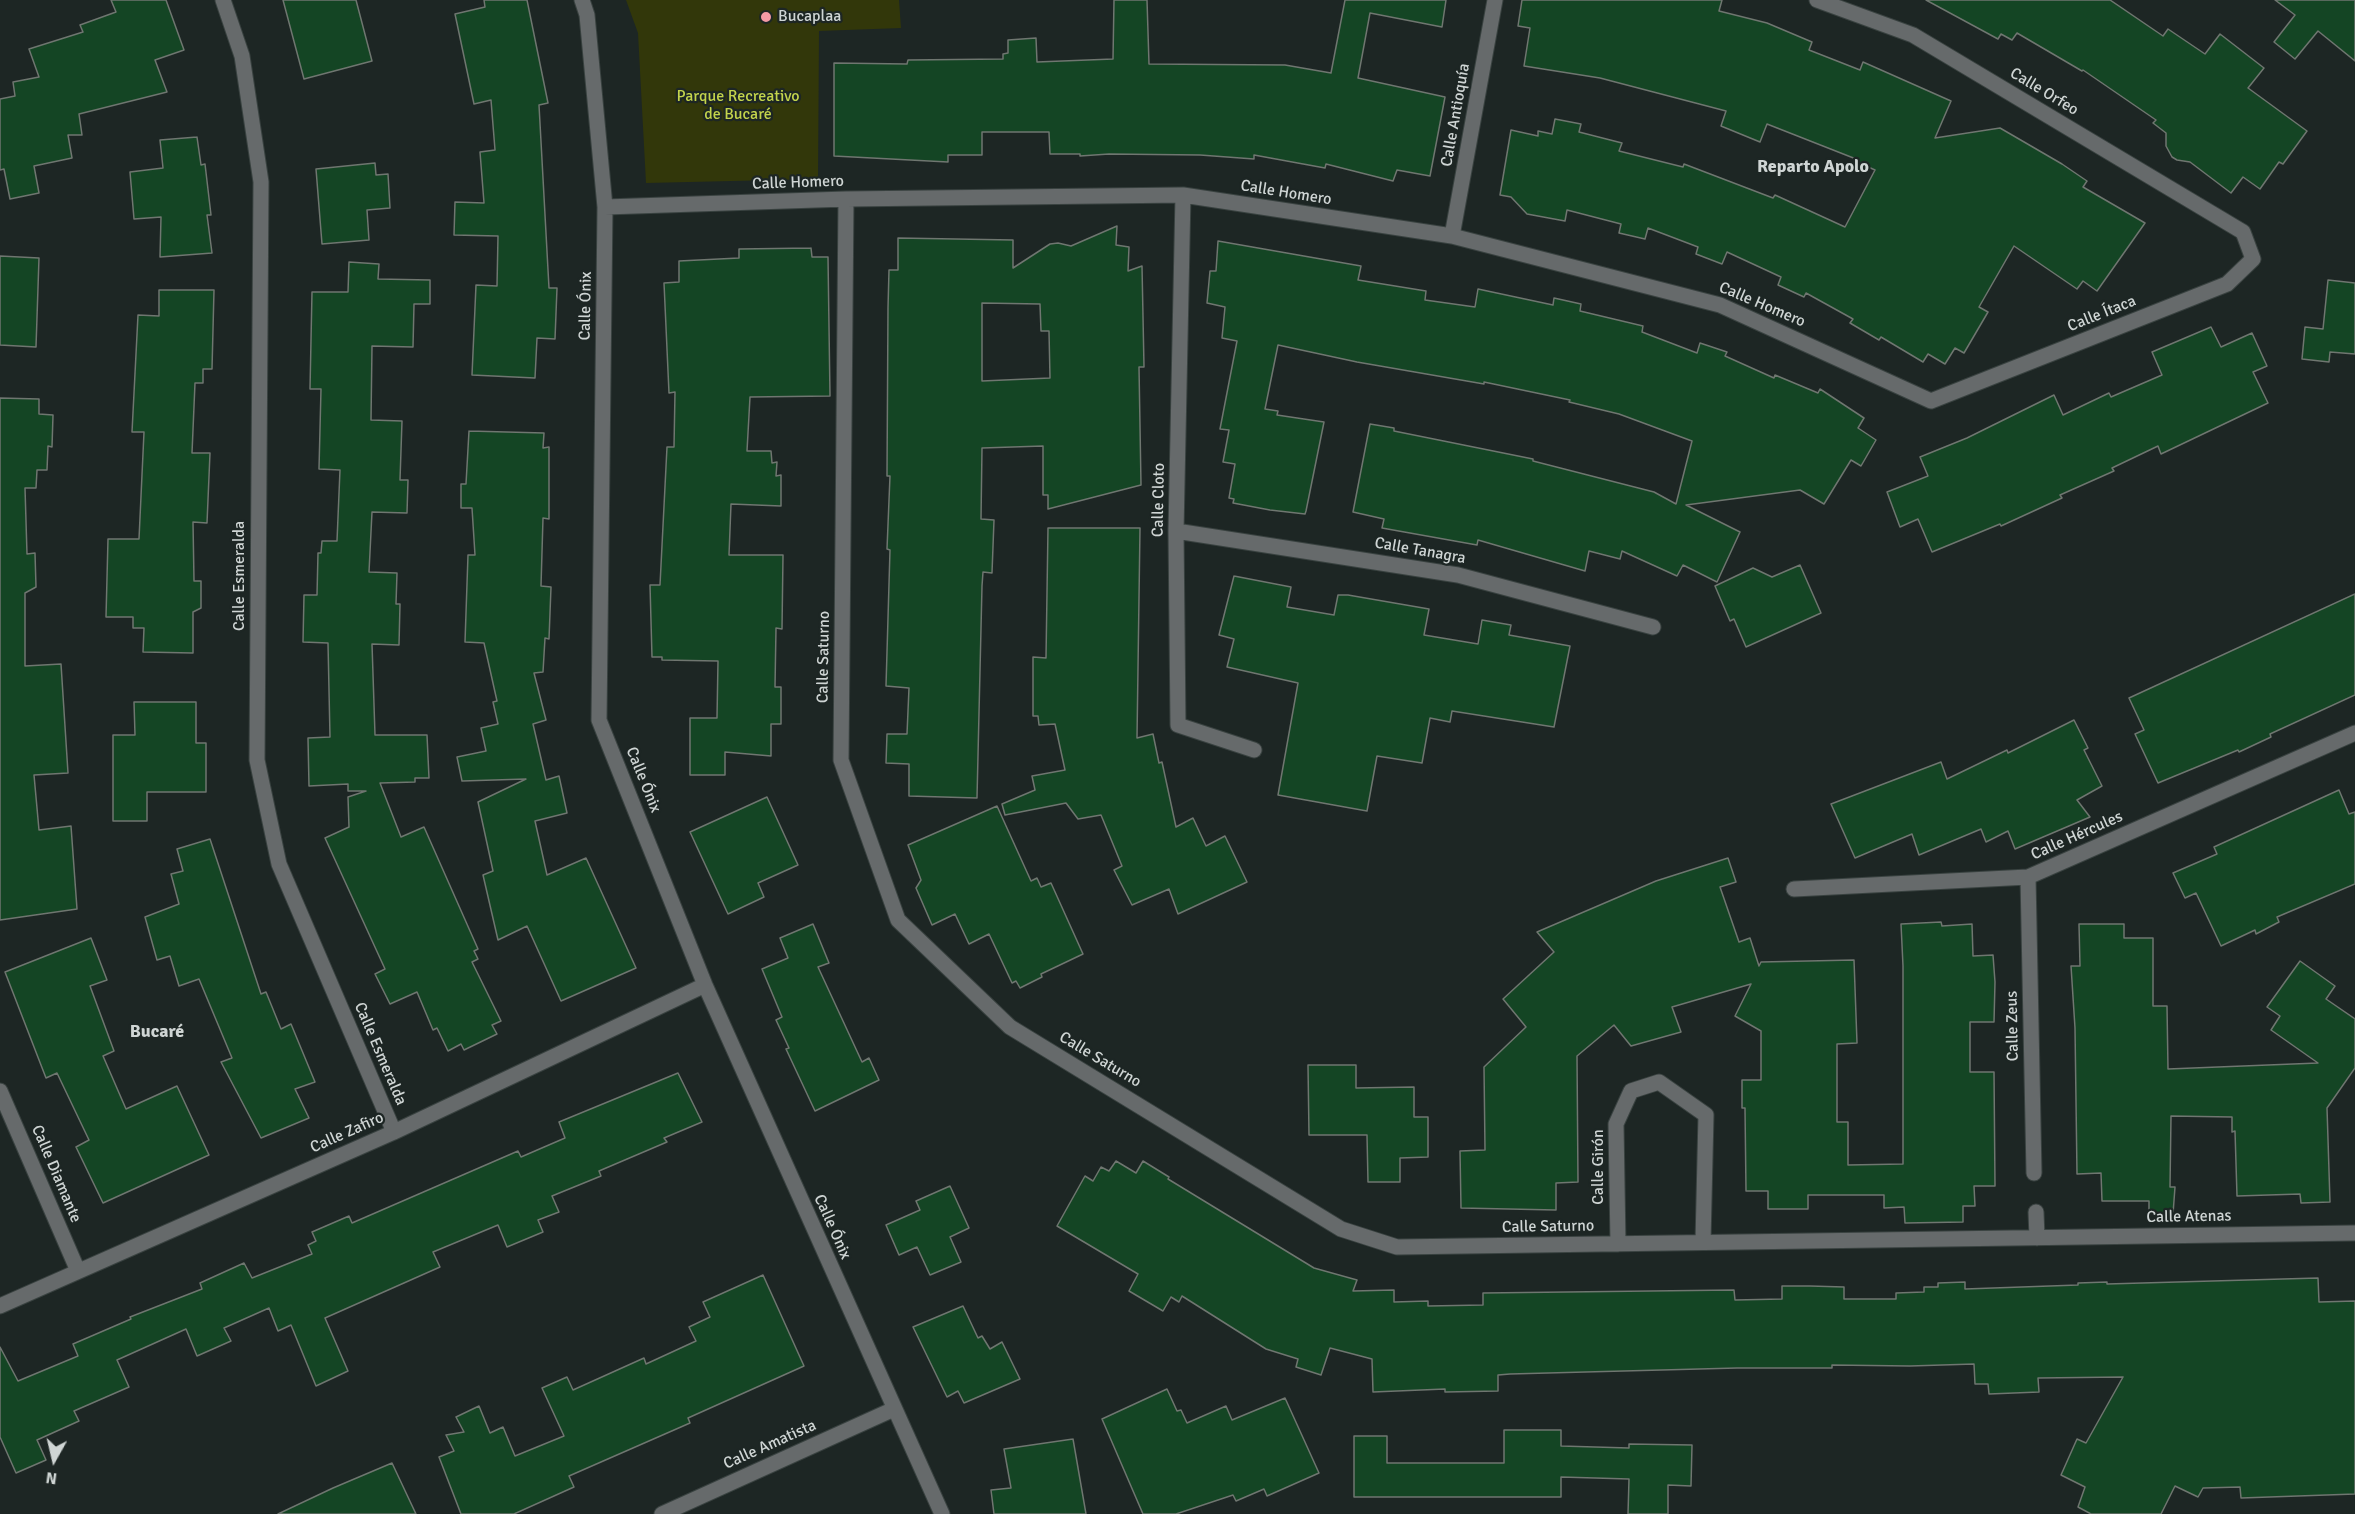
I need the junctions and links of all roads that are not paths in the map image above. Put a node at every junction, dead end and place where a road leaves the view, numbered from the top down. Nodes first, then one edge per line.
1 (223, 0) edge
2 (582, 0) edge
3 (1495, 0) edge
4 (1817, 0) edge
5 (1183, 195) junction
6 (846, 199) junction
7 (605, 207) junction
8 (2243, 232) joint
9 (1452, 236) junction
10 (1931, 401) joint
11 (1176, 531) junction
12 (1653, 627) dead end
13 (2355, 733) edge
14 (1254, 750) dead end
15 (2028, 878) junction
16 (1794, 889) dead end
17 (705, 985) junction
18 (0, 1091) edge
19 (394, 1132) junction
20 (2034, 1173) dead end
21 (2036, 1212) dead end
22 (2355, 1233) edge
23 (2031, 1238) junction
24 (1703, 1242) junction
25 (1618, 1244) junction
26 (78, 1271) junction
27 (0, 1306) edge
28 (894, 1409) junction
29 (662, 1514) edge
30 (942, 1514) edge

1 - 19 street, Calle Esmeralda
2 - 7 street, Calle Ónix
3 - 9 street, Calle Antioquía
4 - 8 street, Calle Orfeo
5 - 6 street, Calle Homero
5 - 9 street, Calle Homero
5 - 11 street, Calle Cloto
6 - 7 street, Calle Homero
6 - 25 street, Calle Saturno
7 - 17 street, Calle Ónix
8 - 10 street, Calle Ítaca
9 - 10 street, Calle Homero
11 - 12 street, Calle Tanagra
11 - 14 street, Calle Cloto
13 - 15 street, Calle Hércules
15 - 16 street, Calle Hércules
15 - 20 street, Calle Zeus
17 - 19 street, Calle Zafiro
17 - 28 street, Calle Ónix
18 - 26 street, Calle Diamante
19 - 26 street, Calle Zafiro
21 - 23 street
22 - 23 street, Calle Atenas
23 - 24 street, Calle Saturno
24 - 25 street, Calle Saturno
24 - 25 street, Calle Girón
26 - 27 street, Calle Zafiro
28 - 29 street, Calle Amatista
28 - 30 street, Calle Ónix

